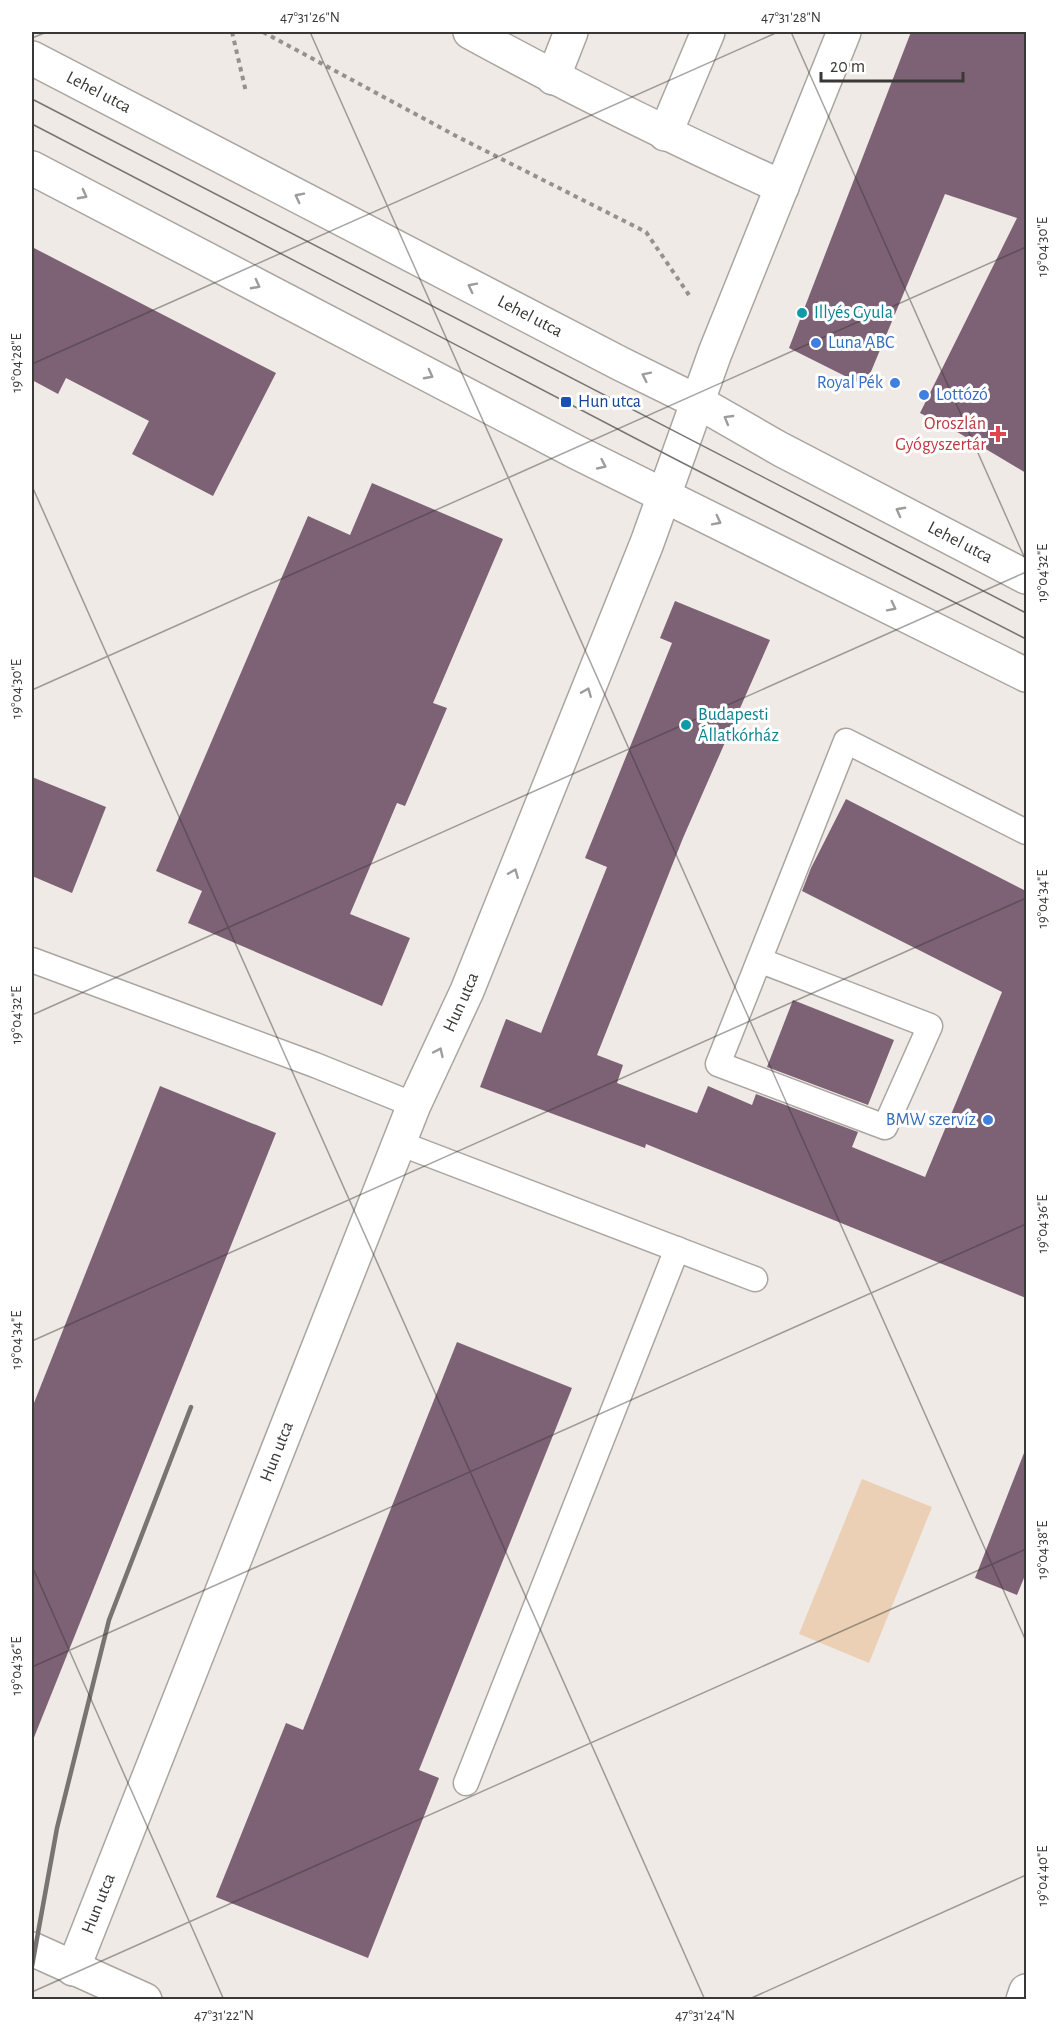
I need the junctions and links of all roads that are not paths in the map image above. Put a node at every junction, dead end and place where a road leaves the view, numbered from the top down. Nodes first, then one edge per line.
1 (470, 32) edge
2 (571, 32) edge
3 (708, 32) edge
4 (844, 32) edge
5 (32, 58) edge
6 (553, 78) junction
7 (665, 134) junction
8 (32, 168) edge
9 (782, 187) junction
10 (698, 402) junction
11 (665, 494) junction
12 (1026, 577) edge
13 (1026, 675) edge
14 (1026, 832) edge
15 (32, 960) edge
16 (759, 960) junction
17 (414, 1106) junction
18 (399, 1143) junction
19 (677, 1249) junction
20 (755, 1279) dead end
21 (465, 1783) dead end
22 (32, 1948) edge
23 (73, 1969) junction
24 (1026, 1990) edge
25 (145, 2000) edge
26 (1023, 2000) edge

1 - 6 street
2 - 6 street
3 - 7 street
4 - 9 street, Hun utca
10 -> 5 street, Lehel utca
6 - 7 street
7 - 9 street
8 -> 11 street
9 - 10 street, Hun utca
10 - 11 street, Hun utca
12 -> 10 street, Lehel utca
11 -> 13 street
17 -> 11 street, Hun utca
14 - 16 lane
15 - 17 lane
16 - 16 lane
17 - 18 street, Hun utca
18 - 19 lane
18 - 23 street, Hun utca
19 - 20 lane
19 - 21 lane
22 - 23 street
23 - 25 street
24 - 26 street

